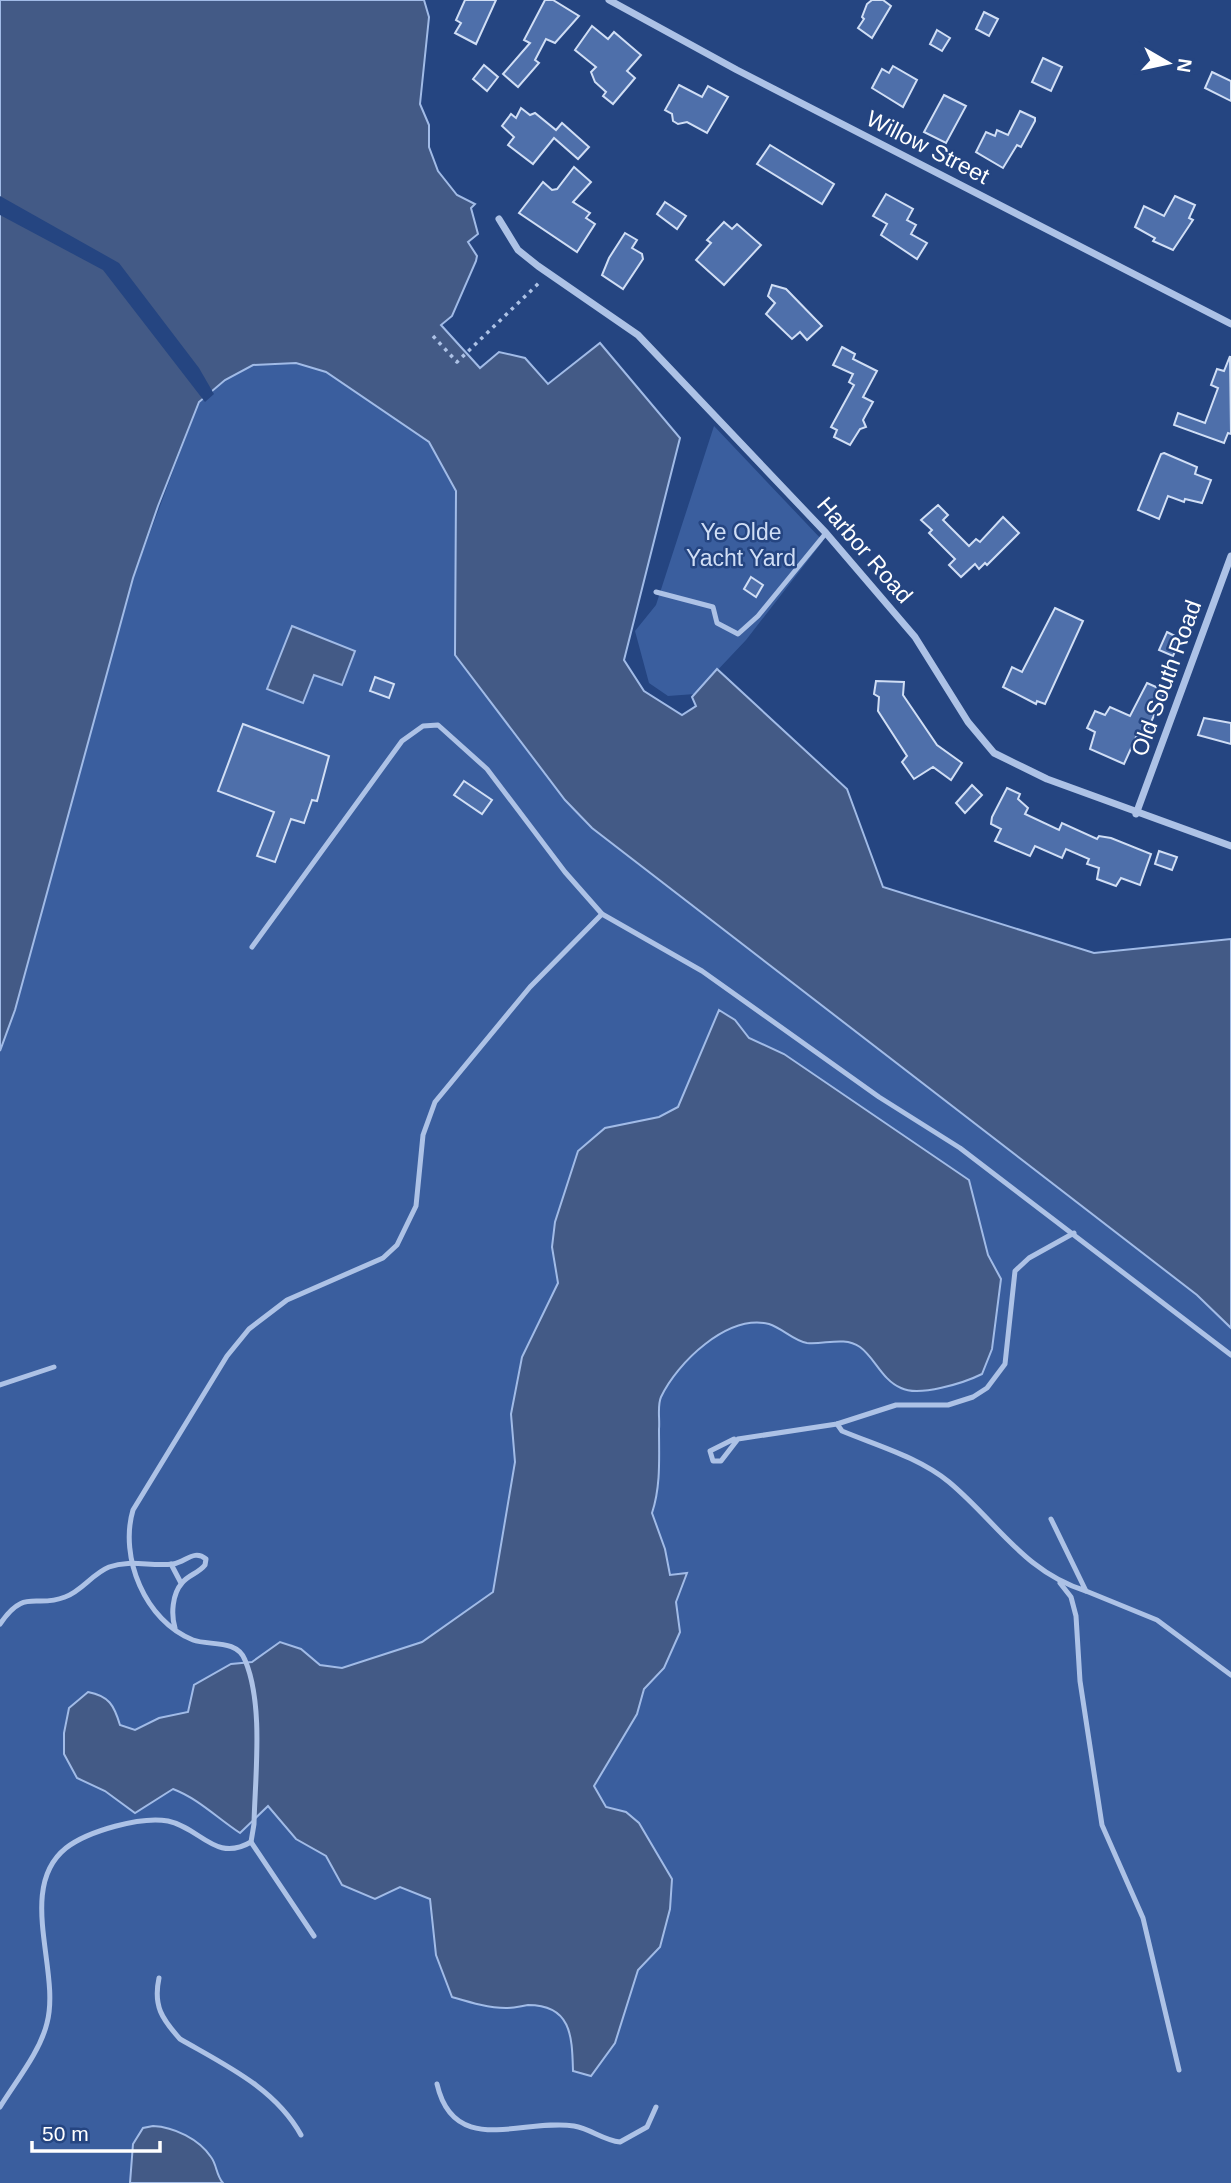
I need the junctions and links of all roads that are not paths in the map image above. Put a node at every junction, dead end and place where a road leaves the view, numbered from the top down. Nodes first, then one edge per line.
1 (609, 0) edge
2 (499, 219) dead end
3 (1231, 324) edge
4 (826, 533) junction
5 (1231, 556) edge
6 (656, 592) dead end
7 (1136, 814) junction
8 (1231, 846) edge
9 (602, 914) junction
10 (252, 947) dead end
11 (1074, 1233) junction
12 (1231, 1355) edge
13 (54, 1367) dead end
14 (0, 1385) edge
15 (836, 1424) junction
16 (734, 1439) dead end
17 (1051, 1519) dead end
18 (131, 1562) junction
19 (171, 1564) junction
20 (181, 1583) junction
21 (1060, 1583) junction
22 (1086, 1591) junction
23 (0, 1624) edge
24 (176, 1631) junction
25 (1231, 1675) edge
26 (251, 1842) junction
27 (314, 1936) dead end
28 (159, 1979) dead end
29 (1179, 2070) dead end
30 (437, 2084) dead end
31 (0, 2107) edge
32 (656, 2107) dead end
33 (301, 2135) dead end

1 - 3 street, Willow Street
2 - 4 street, Harbor Road
4 - 6 lane
4 - 7 street, Harbor Road
5 - 7 street, Old South Road
7 - 8 street, Harbor Road
9 - 10 lane
9 - 11 lane
9 - 18 lane
11 - 12 lane
11 - 15 lane
13 - 14 lane
15 - 16 lane
15 - 21 lane
17 - 22 lane
18 - 19 lane
18 - 23 lane
18 - 24 lane
19 - 20 lane
19 - 20 lane
20 - 24 lane
21 - 22 lane
21 - 29 lane
22 - 25 lane
24 - 26 lane
26 - 27 lane
26 - 31 lane
28 - 33 lane
30 - 32 lane

